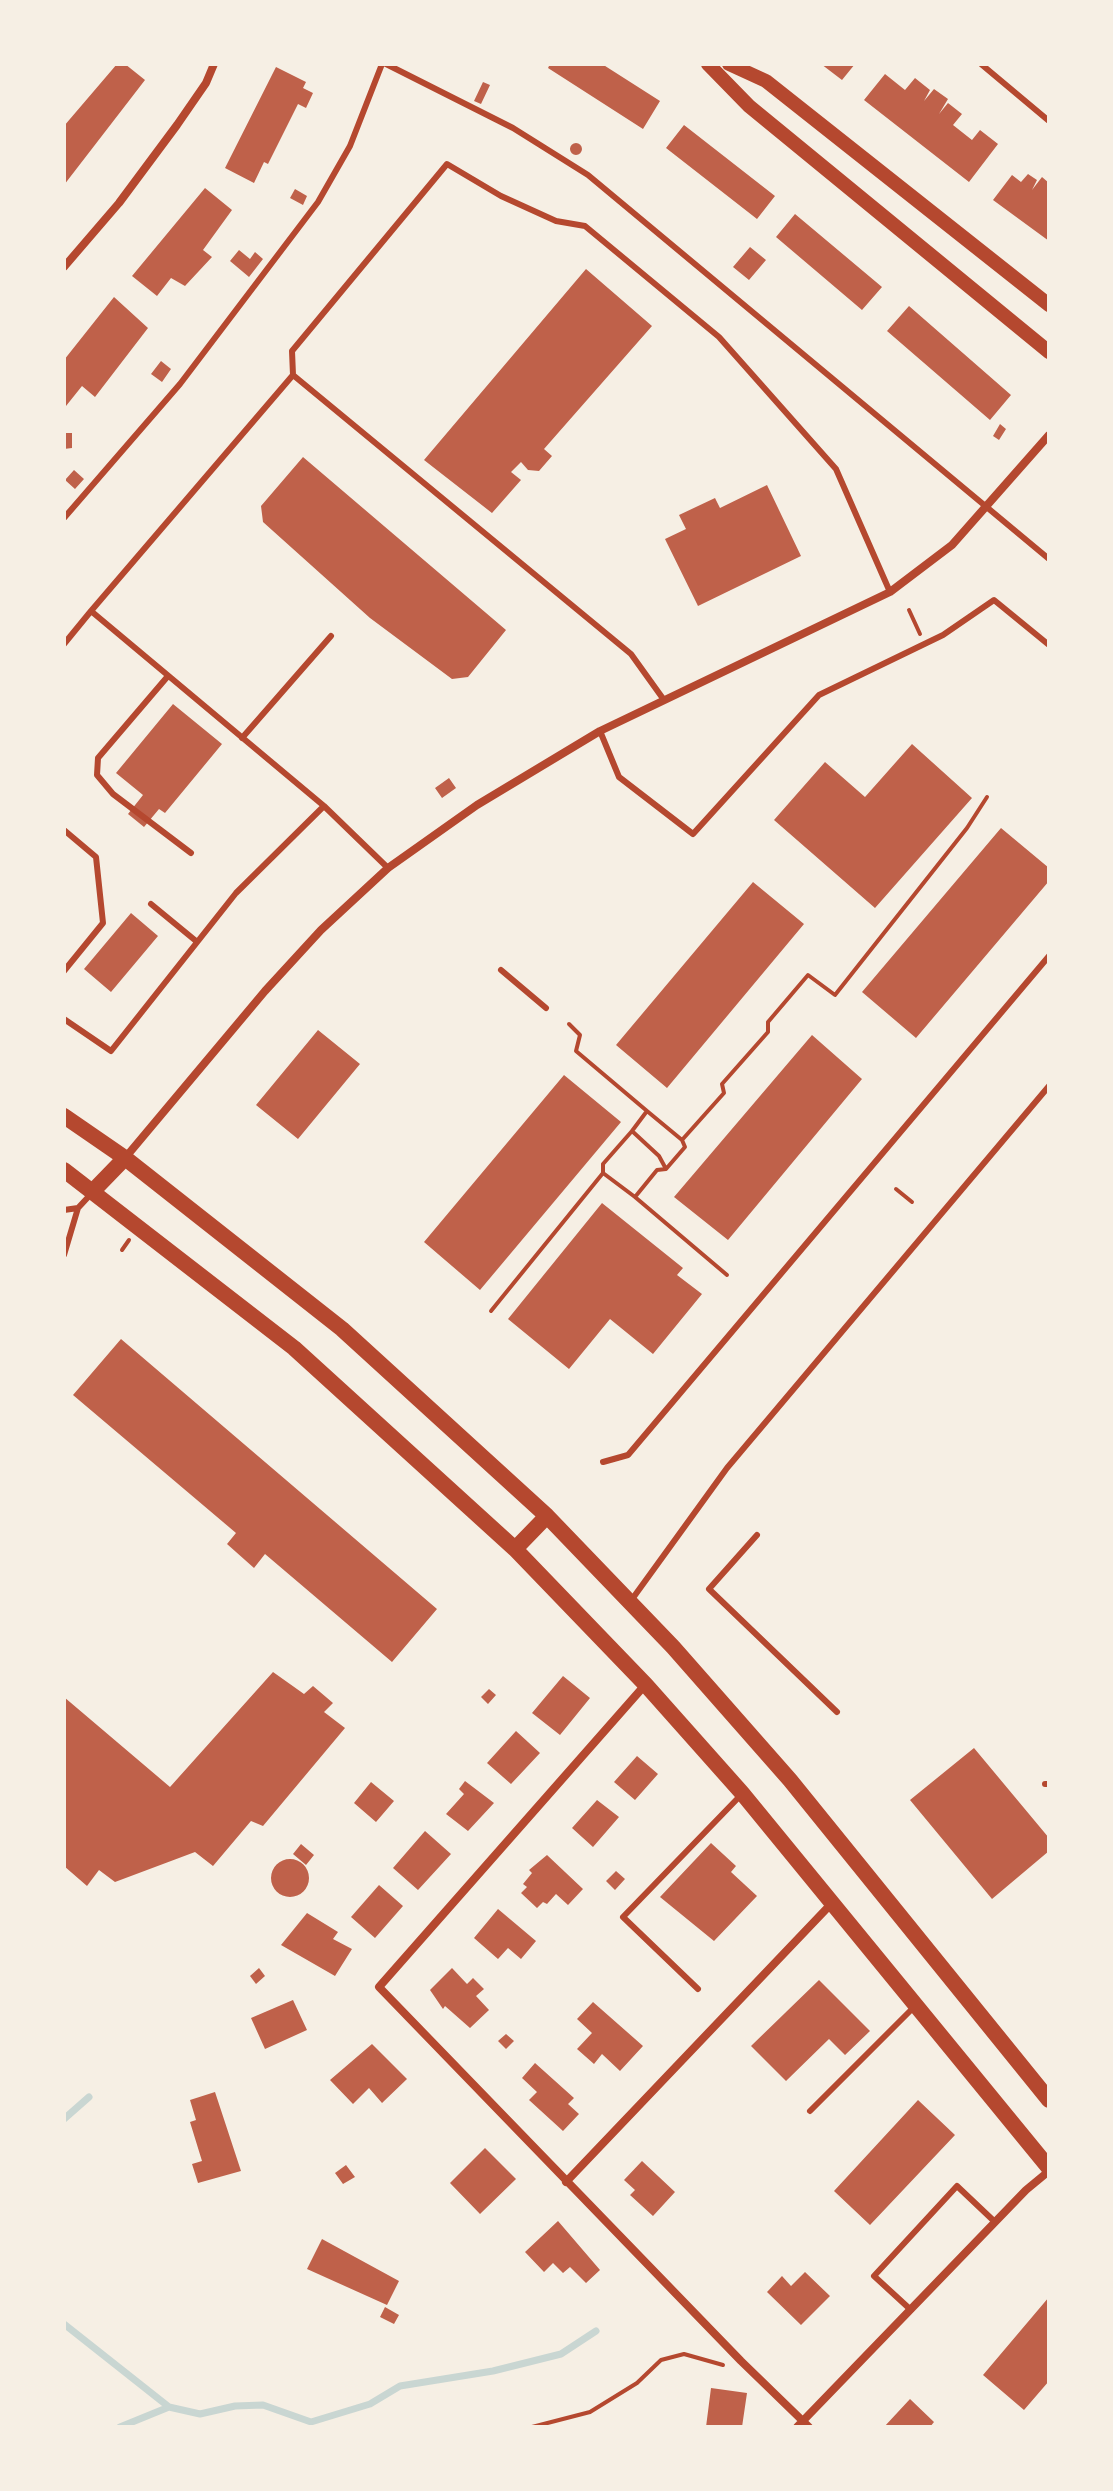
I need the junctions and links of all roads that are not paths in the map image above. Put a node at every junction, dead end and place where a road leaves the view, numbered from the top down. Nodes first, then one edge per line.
1 (214, 64) edge
2 (384, 64) edge
3 (708, 64) edge
4 (729, 64) edge
5 (981, 64) edge
6 (1049, 121) edge
7 (64, 267) edge
8 (1049, 305) edge
9 (1049, 352) edge
10 (293, 375) junction
11 (1049, 435) edge
12 (988, 507) junction
13 (64, 518) edge
14 (1049, 559) edge
15 (890, 592) junction
16 (91, 611) junction
17 (331, 636) dead end
18 (64, 644) edge
19 (1049, 645) edge
20 (168, 676) junction
21 (664, 700) junction
22 (600, 731) junction
23 (242, 738) junction
24 (324, 806) junction
25 (64, 830) edge
26 (191, 853) dead end
27 (388, 868) junction
28 (151, 904) dead end
29 (196, 941) junction
30 (1049, 956) edge
31 (501, 970) dead end
32 (64, 971) edge
33 (546, 1008) dead end
34 (64, 1019) edge
35 (1049, 1086) edge
36 (64, 1116) edge
37 (125, 1158) junction
38 (64, 1170) edge
39 (93, 1191) junction
40 (78, 1208) junction
41 (64, 1210) edge
42 (64, 1255) edge
43 (603, 1462) dead end
44 (547, 1516) junction
45 (757, 1535) dead end
46 (515, 1549) junction
47 (630, 1602) junction
48 (646, 1685) junction
49 (837, 1712) dead end
50 (742, 1793) junction
51 (832, 1902) junction
52 (698, 1989) dead end
53 (916, 2005) junction
54 (1049, 2100) edge
55 (810, 2111) dead end
56 (1049, 2169) edge
57 (566, 2182) junction
58 (995, 2222) junction
59 (911, 2310) junction
60 (803, 2425) edge

1 - 7 street
2 - 12 lane
2 - 13 lane
3 - 9 street
4 - 8 street
5 - 6 lane
10 - 15 lane
10 - 16 lane
10 - 21 lane
11 - 12 street
12 - 14 lane
12 - 15 street
15 - 21 street
16 - 18 lane
16 - 20 lane
17 - 23 lane
19 - 22 lane
20 - 23 lane
20 - 26 lane
21 - 22 street
22 - 27 street
23 - 24 lane
24 - 27 lane
24 - 29 lane
25 - 32 lane
27 - 37 street
28 - 29 lane
29 - 34 lane
30 - 43 lane
31 - 33 lane
35 - 47 lane
36 - 37 main road
37 - 39 main road
37 - 44 main road
38 - 39 main road
39 - 40 lane
39 - 46 main road
40 - 41 lane
40 - 42 lane
44 - 46 main road
44 - 47 main road
45 - 49 lane
46 - 48 main road
47 - 54 main road
48 - 50 main road
48 - 57 street
50 - 51 main road
50 - 52 lane
51 - 53 main road
51 - 57 street
53 - 55 lane
53 - 56 main road
56 - 58 street
57 - 60 street
58 - 59 street
58 - 59 lane
59 - 60 street

